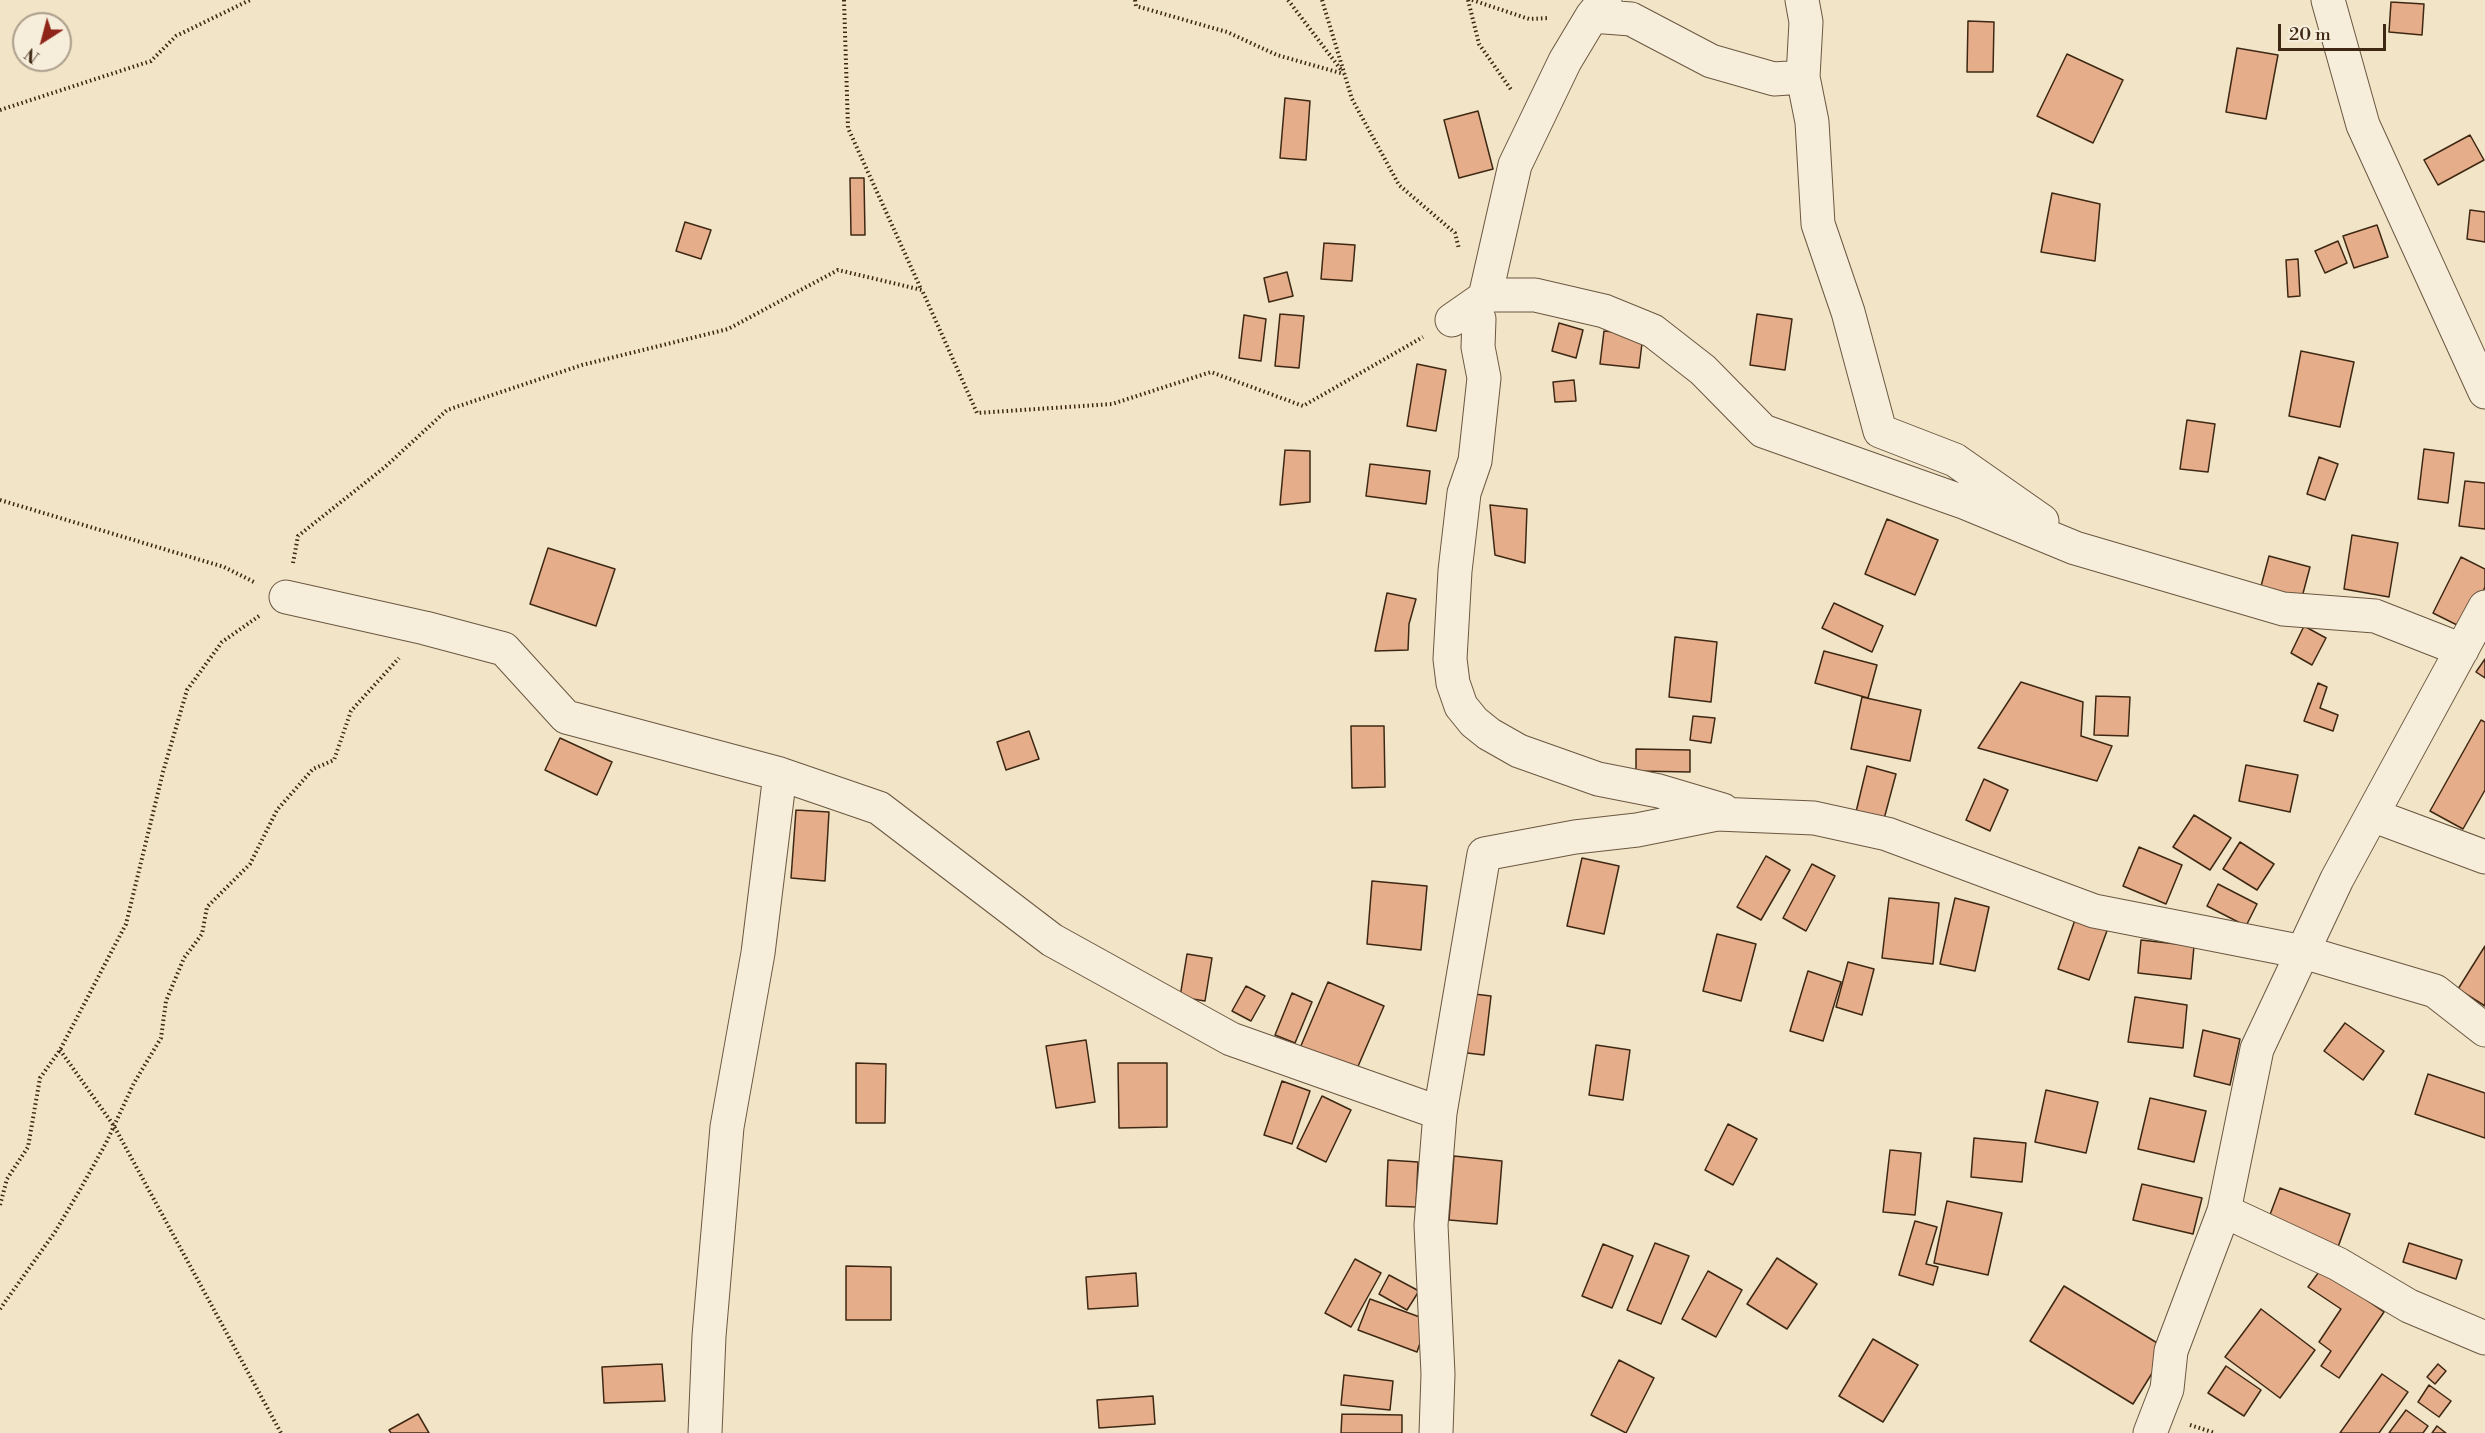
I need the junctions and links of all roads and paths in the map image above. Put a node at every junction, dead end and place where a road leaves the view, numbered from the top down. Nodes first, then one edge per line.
1 (250, 0) edge
2 (844, 0) edge
3 (1136, 0) edge
4 (1288, 0) edge
5 (1322, 0) edge
6 (1470, 0) edge
7 (1802, 0) edge
8 (2328, 0) edge
9 (1598, 8) edge
10 (1344, 74) junction
11 (1803, 77) junction
12 (0, 110) edge
13 (1531, 129) junction
14 (1461, 253) dead end
15 (922, 290) junction
16 (1472, 312) junction
17 (2485, 392) edge
18 (0, 500) edge
19 (2075, 548) junction
20 (286, 597) junction
21 (2485, 607) edge
22 (425, 628) junction
23 (2462, 650) junction
24 (780, 774) junction
25 (2372, 814) junction
26 (1737, 815) junction
27 (2485, 856) edge
28 (2303, 952) junction
29 (2485, 1030) edge
30 (60, 1050) junction
31 (1440, 1113) junction
32 (114, 1126) junction
33 (0, 1205) edge
34 (2224, 1211) junction
35 (0, 1309) edge
36 (2485, 1338) edge
37 (282, 1433) edge
38 (705, 1433) edge
39 (1436, 1433) edge
40 (2150, 1433) edge

1 - 12 path
2 - 15 path
3 - 10 path
4 - 10 path
5 - 10 path
6 - 9 path
6 - 13 path
7 - 11 street
8 - 17 street
9 - 11 street
9 - 13 street
10 - 14 path
11 - 19 street
13 - 16 street
15 - 16 path
15 - 20 path
16 - 19 street
16 - 26 street
18 - 20 path
19 - 23 street
20 - 22 street
20 - 30 path
21 - 23 street
22 - 24 street
22 - 32 path
23 - 25 street
24 - 31 street
24 - 38 street
25 - 27 street
25 - 28 street
26 - 28 street
26 - 31 street
28 - 29 street
28 - 34 street
30 - 32 path
30 - 33 path
31 - 39 street
32 - 35 path
32 - 37 path
34 - 36 street
34 - 40 street

